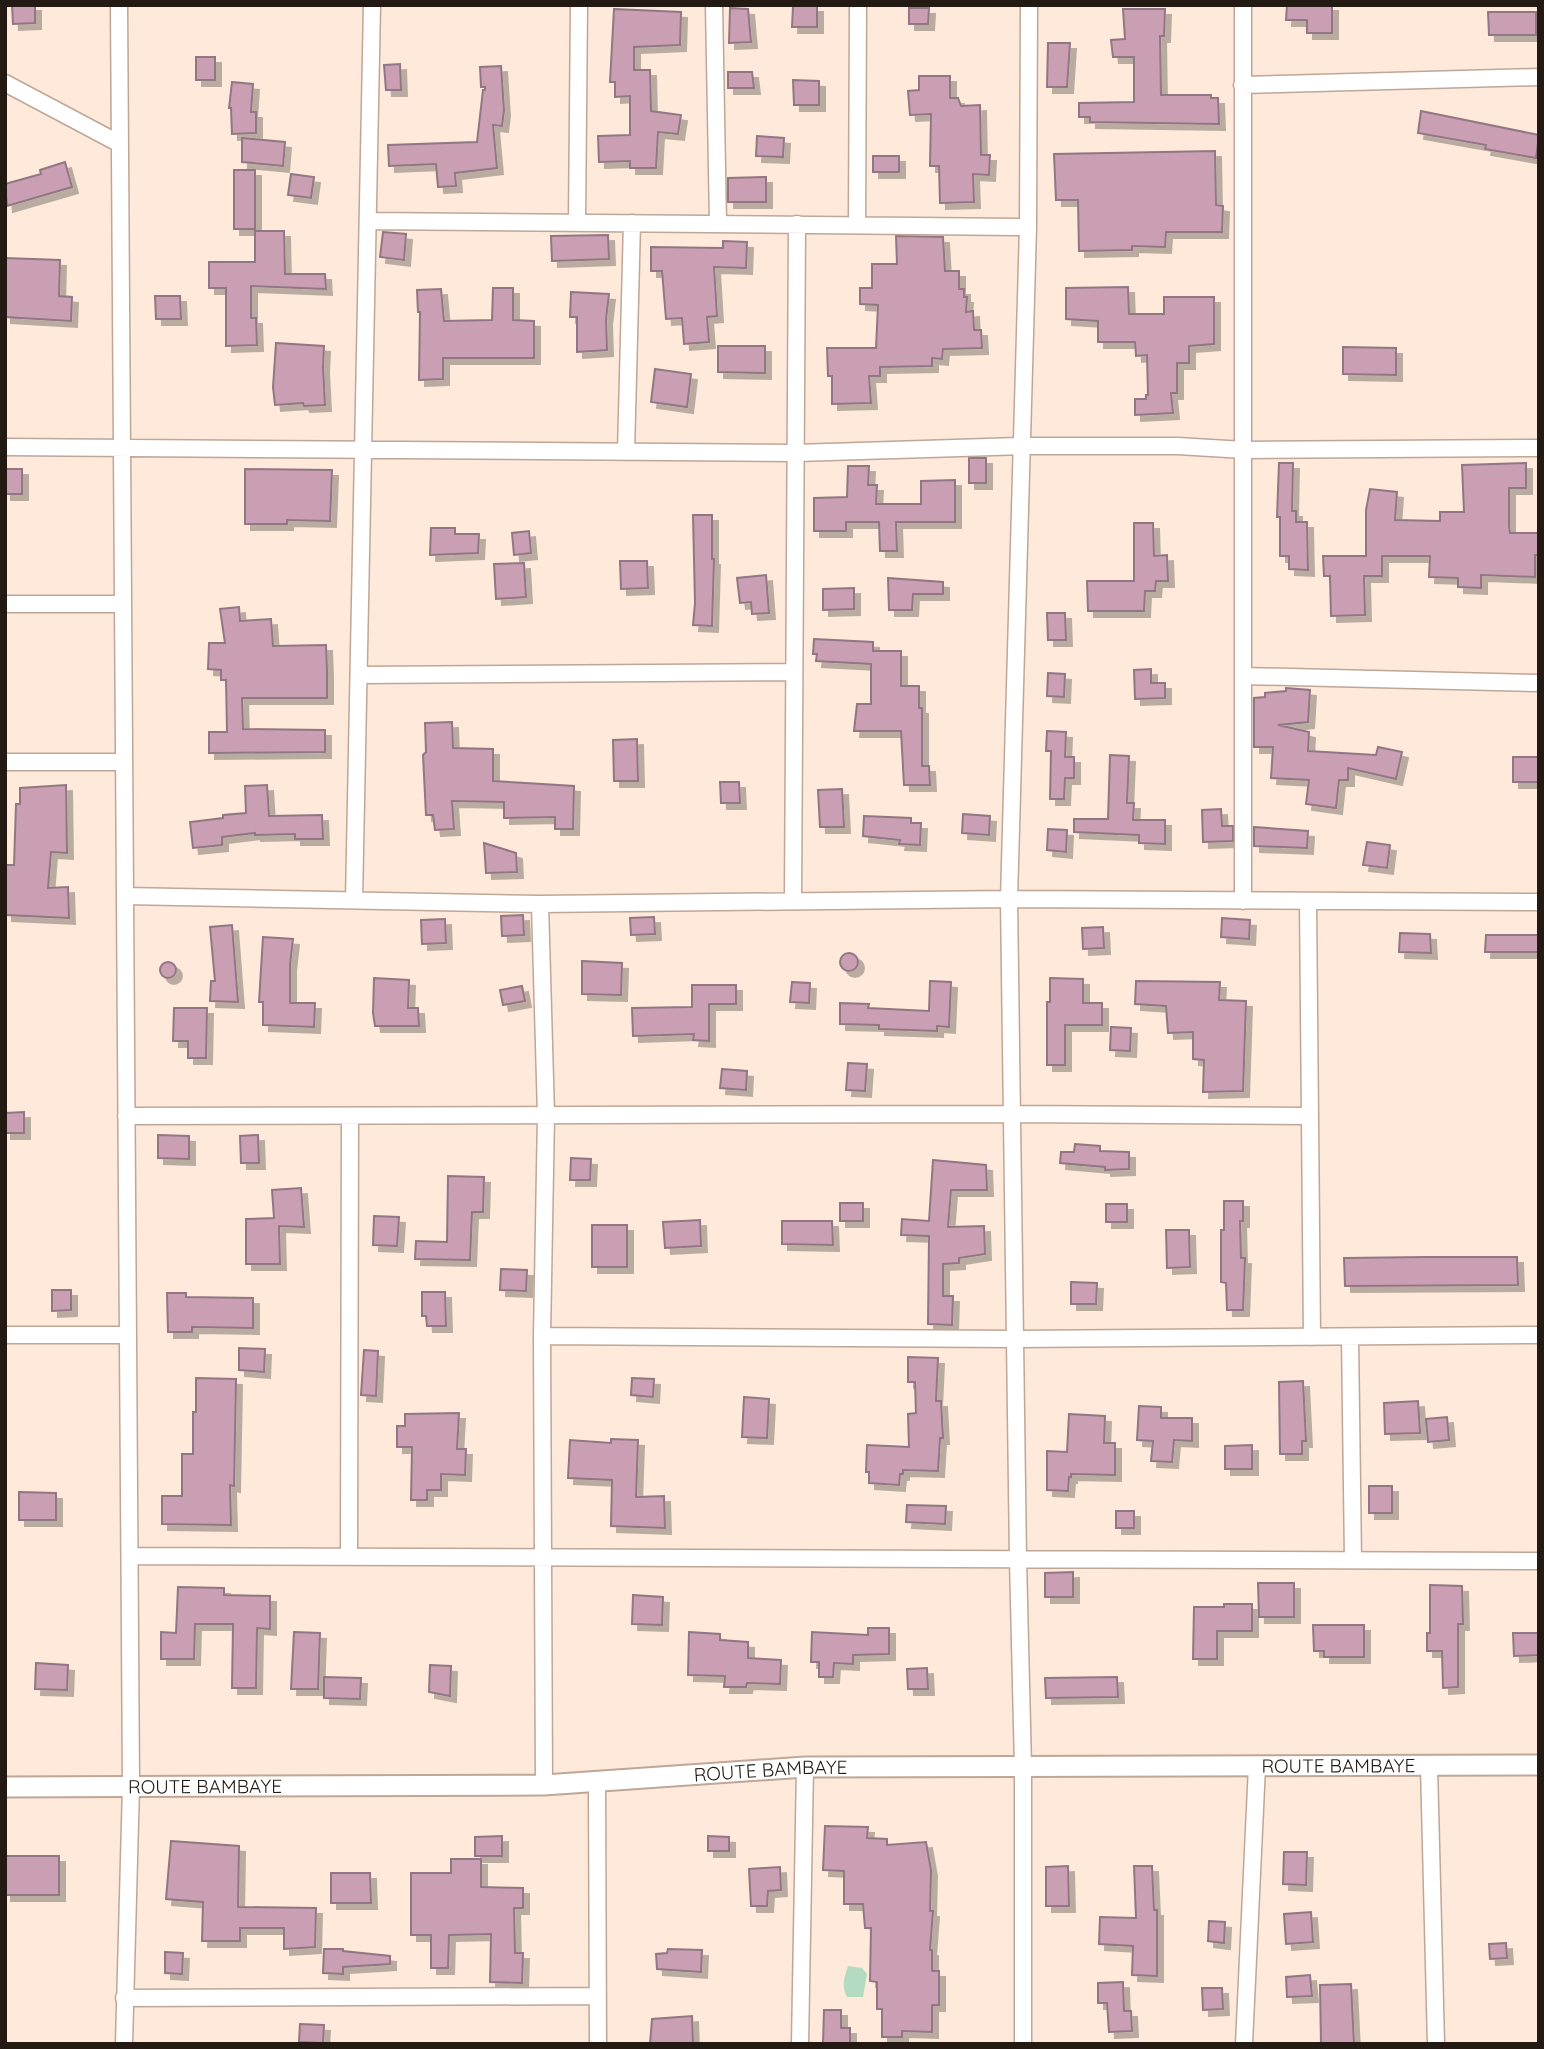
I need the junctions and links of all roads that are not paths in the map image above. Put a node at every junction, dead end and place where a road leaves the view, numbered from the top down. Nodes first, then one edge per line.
1 (119, 5) edge
2 (372, 5) edge
3 (579, 5) edge
4 (714, 5) edge
5 (858, 5) edge
6 (1028, 5) edge
7 (1243, 5) edge
8 (1539, 78) edge
9 (5, 83) edge
10 (1242, 85) junction
11 (120, 144) junction
12 (368, 220) junction
13 (577, 222) junction
14 (632, 223) junction
15 (718, 223) junction
16 (797, 224) junction
17 (857, 225) junction
18 (1028, 227) junction
19 (1022, 446) junction
20 (5, 447) edge
21 (1539, 448) edge
22 (122, 449) junction
23 (1244, 450) junction
24 (365, 451) junction
25 (626, 452) junction
26 (796, 453) junction
27 (5, 604) edge
28 (123, 604) junction
29 (794, 672) junction
30 (359, 675) junction
31 (1244, 676) junction
32 (1539, 683) edge
33 (5, 762) edge
34 (124, 762) junction
35 (125, 896) junction
36 (1009, 899) junction
37 (354, 900) junction
38 (793, 901) junction
39 (1243, 901) junction
40 (1308, 901) junction
41 (1539, 902) edge
42 (540, 904) junction
43 (1012, 1114) junction
44 (546, 1115) junction
45 (127, 1116) junction
46 (350, 1116) junction
47 (1310, 1116) junction
48 (5, 1335) edge
49 (128, 1335) junction
50 (1539, 1335) edge
51 (542, 1336) junction
52 (1350, 1336) junction
53 (1312, 1337) junction
54 (1015, 1339) junction
55 (130, 1556) junction
56 (349, 1556) junction
57 (543, 1558) junction
58 (1018, 1560) junction
59 (1353, 1560) junction
60 (1539, 1561) edge
61 (1539, 1765) edge
62 (1257, 1766) junction
63 (1429, 1766) junction
64 (805, 1767) junction
65 (1023, 1767) junction
66 (597, 1781) junction
67 (544, 1785) junction
68 (131, 1786) junction
69 (5, 1787) edge
70 (597, 1996) junction
71 (124, 1998) junction
72 (124, 2044) edge
73 (598, 2044) edge
74 (800, 2044) edge
75 (1023, 2044) edge
76 (1244, 2044) edge
77 (1436, 2044) edge

1 - 11 street
2 - 12 street
3 - 13 street
4 - 15 street
5 - 17 street
6 - 18 street
7 - 10 street
8 - 10 street
9 - 11 street
10 - 23 street
11 - 22 street
12 - 13 street
12 - 24 street
13 - 14 street
14 - 15 street
14 - 25 street
15 - 16 street
16 - 17 street
16 - 26 street
17 - 18 street
18 - 19 street
19 - 23 street
19 - 26 street
19 - 36 street
20 - 22 street
21 - 23 street
22 - 24 street
22 - 28 street
23 - 31 street
24 - 25 street
24 - 30 street
25 - 26 street
26 - 29 street
27 - 28 street
28 - 34 street
29 - 30 street
29 - 38 street
30 - 37 street
31 - 32 street
31 - 39 street
33 - 34 street
34 - 35 street
35 - 37 street
35 - 45 street
36 - 38 street
36 - 39 street
36 - 43 street
37 - 42 street
38 - 42 street
39 - 40 street
40 - 41 street
40 - 47 street
42 - 44 street
43 - 44 street
43 - 47 street
43 - 54 street
44 - 46 street
44 - 51 street
45 - 46 street
45 - 49 street
46 - 56 street
47 - 53 street
48 - 49 street
49 - 55 street
50 - 52 street
51 - 54 street
51 - 57 street
52 - 53 street
52 - 59 street
53 - 54 street
54 - 58 street
55 - 56 street
55 - 68 street
56 - 57 street
57 - 58 street
57 - 67 street
58 - 59 street
58 - 65 street
59 - 60 street
61 - 63 street, ROUTE BAMBAYE
62 - 63 street, ROUTE BAMBAYE
62 - 65 street, ROUTE BAMBAYE
62 - 76 street
63 - 77 street
64 - 65 street, ROUTE BAMBAYE
64 - 66 street, ROUTE BAMBAYE
64 - 74 street
65 - 75 street
66 - 67 street, ROUTE BAMBAYE
66 - 70 street
67 - 68 street, ROUTE BAMBAYE
68 - 69 street, ROUTE BAMBAYE
68 - 71 street
70 - 71 street
70 - 73 street
71 - 72 street

